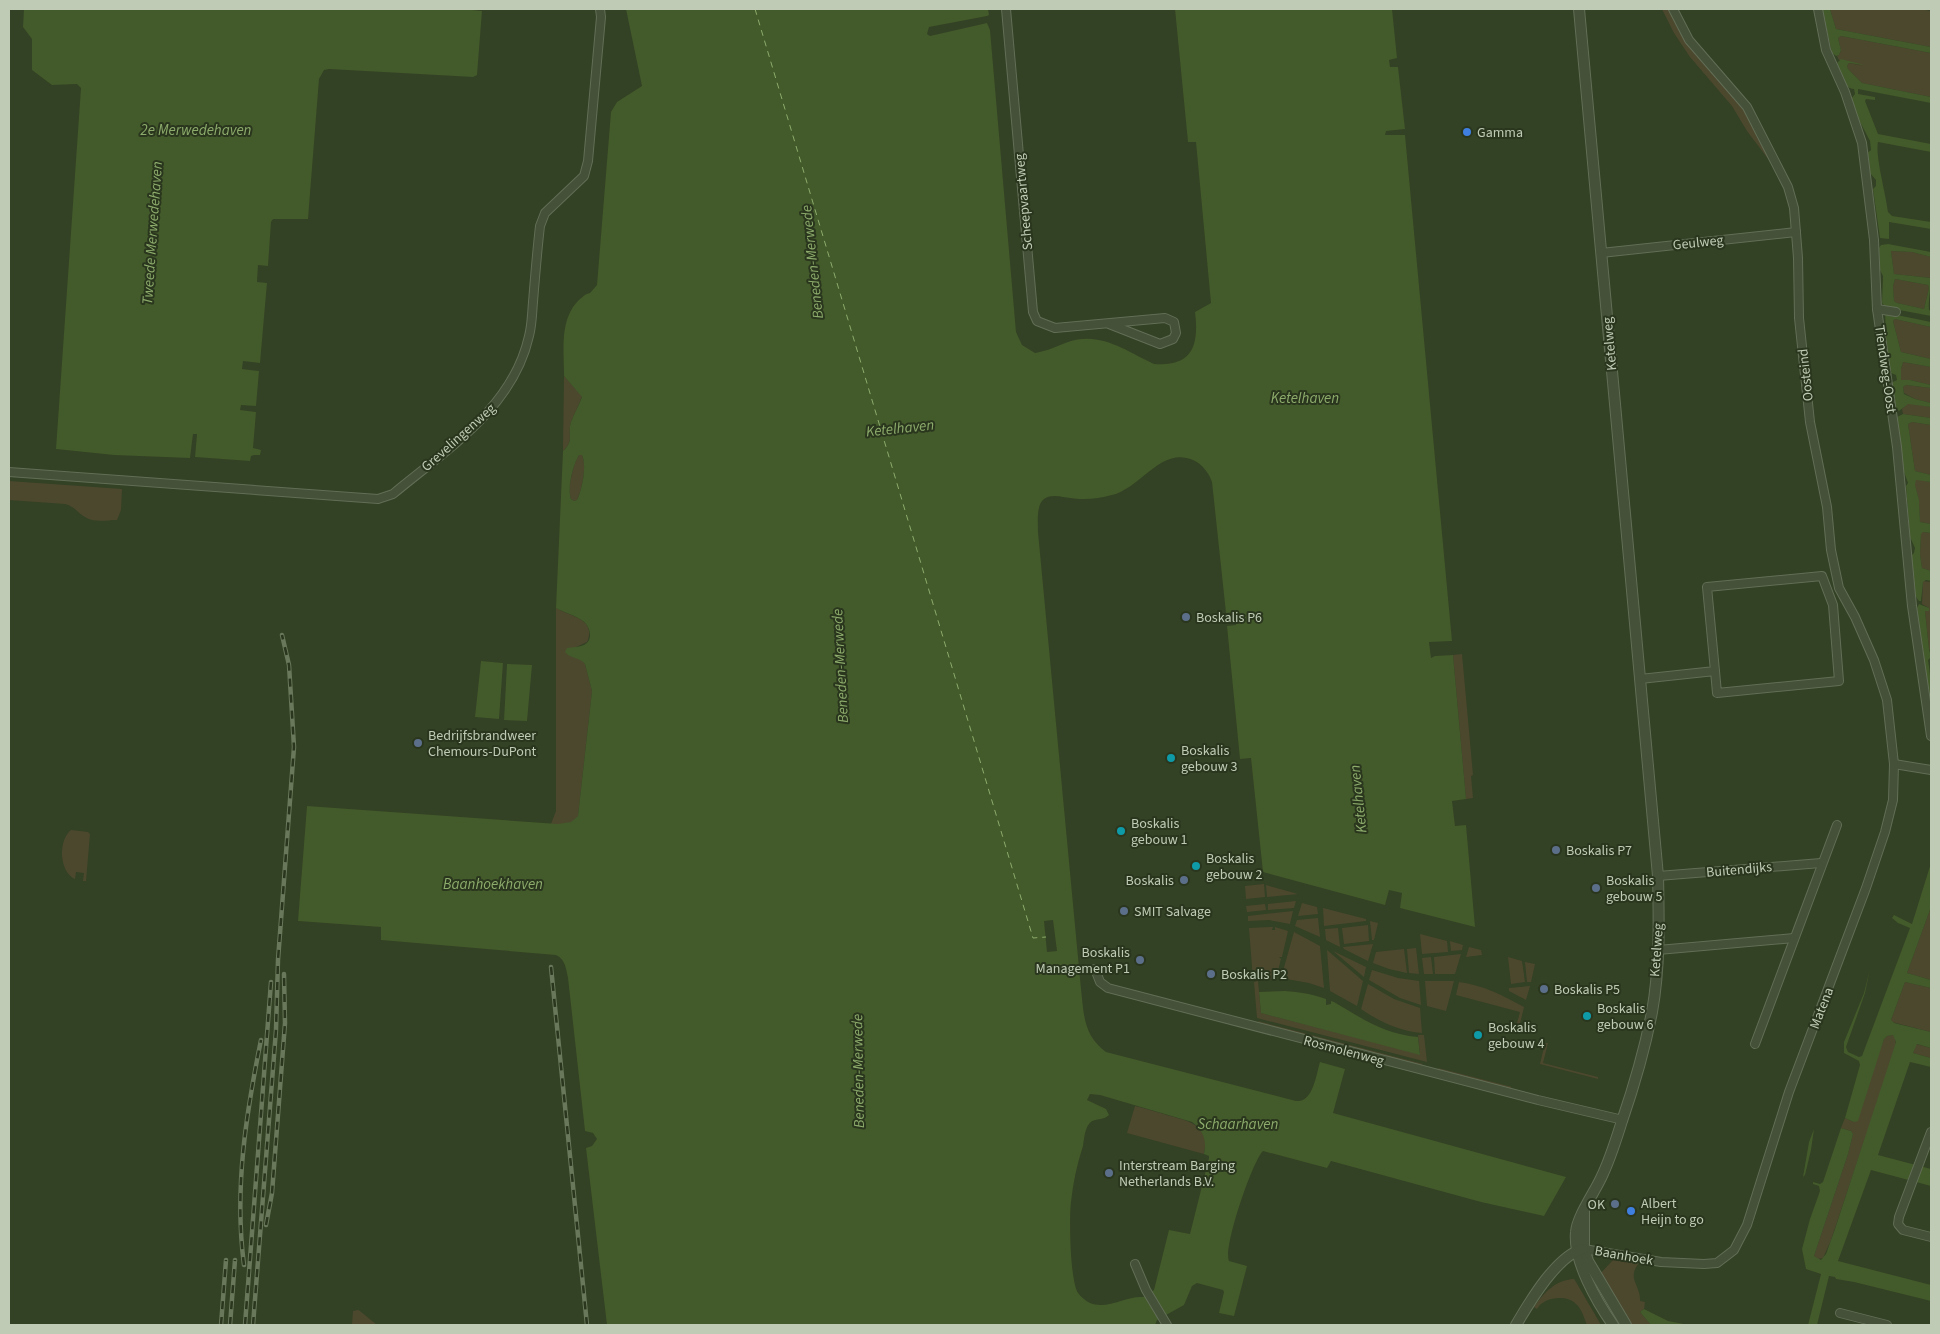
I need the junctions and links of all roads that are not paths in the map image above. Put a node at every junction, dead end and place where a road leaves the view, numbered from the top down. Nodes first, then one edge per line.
1 (600, 9) edge
2 (1006, 9) edge
3 (1579, 9) edge
4 (1672, 9) edge
5 (1818, 9) edge
6 (1796, 232) junction
7 (1600, 253) junction
8 (1881, 309) junction
9 (1896, 312) dead end
10 (1109, 324) junction
11 (9, 472) edge
12 (1715, 671) junction
13 (1640, 679) junction
14 (1931, 736) edge
15 (1894, 764) junction
16 (1931, 770) edge
17 (1837, 825) dead end
18 (1821, 863) junction
19 (1658, 876) junction
20 (1794, 938) junction
21 (1658, 950) junction
22 (1094, 969) dead end
23 (1755, 1044) dead end
24 (1623, 1120) junction
25 (1931, 1132) edge
26 (1931, 1236) edge
27 (1580, 1249) junction
28 (1734, 1250) joint
29 (1135, 1264) dead end
30 (1840, 1313) dead end
31 (1859, 1322) edge
32 (1167, 1325) edge
33 (1516, 1325) edge
34 (1613, 1325) edge
35 (1626, 1325) edge
36 (1885, 1325) edge

1 - 11 street, Grevelingenweg
2 - 10 street, Scheepvaartweg
3 - 7 street, Ketelweg
4 - 6 street, Oosteind
5 - 8 street, Tiendweg-Oost
6 - 7 street, Geulweg
6 - 15 street, Oosteind
7 - 13 street, Ketelweg
8 - 9 street
8 - 14 street, Tiendweg-Oost
10 - 10 street, Scheepvaartweg
12 - 12 street
12 - 13 street
13 - 19 street, Ketelweg
15 - 16 street
15 - 28 street, Matena
17 - 18 street
18 - 19 street, Buitendijks
18 - 20 street
19 - 21 street, Ketelweg
20 - 21 street
20 - 23 street
21 - 24 street, Ketelweg
22 - 24 street, Rosmolenweg
24 - 27 street, Ketelweg
25 - 26 street
27 - 28 street, Baanhoek
27 - 33 street, Baanhoek
27 - 34 street
27 - 35 street
29 - 32 street
30 - 31 street
31 - 36 street

